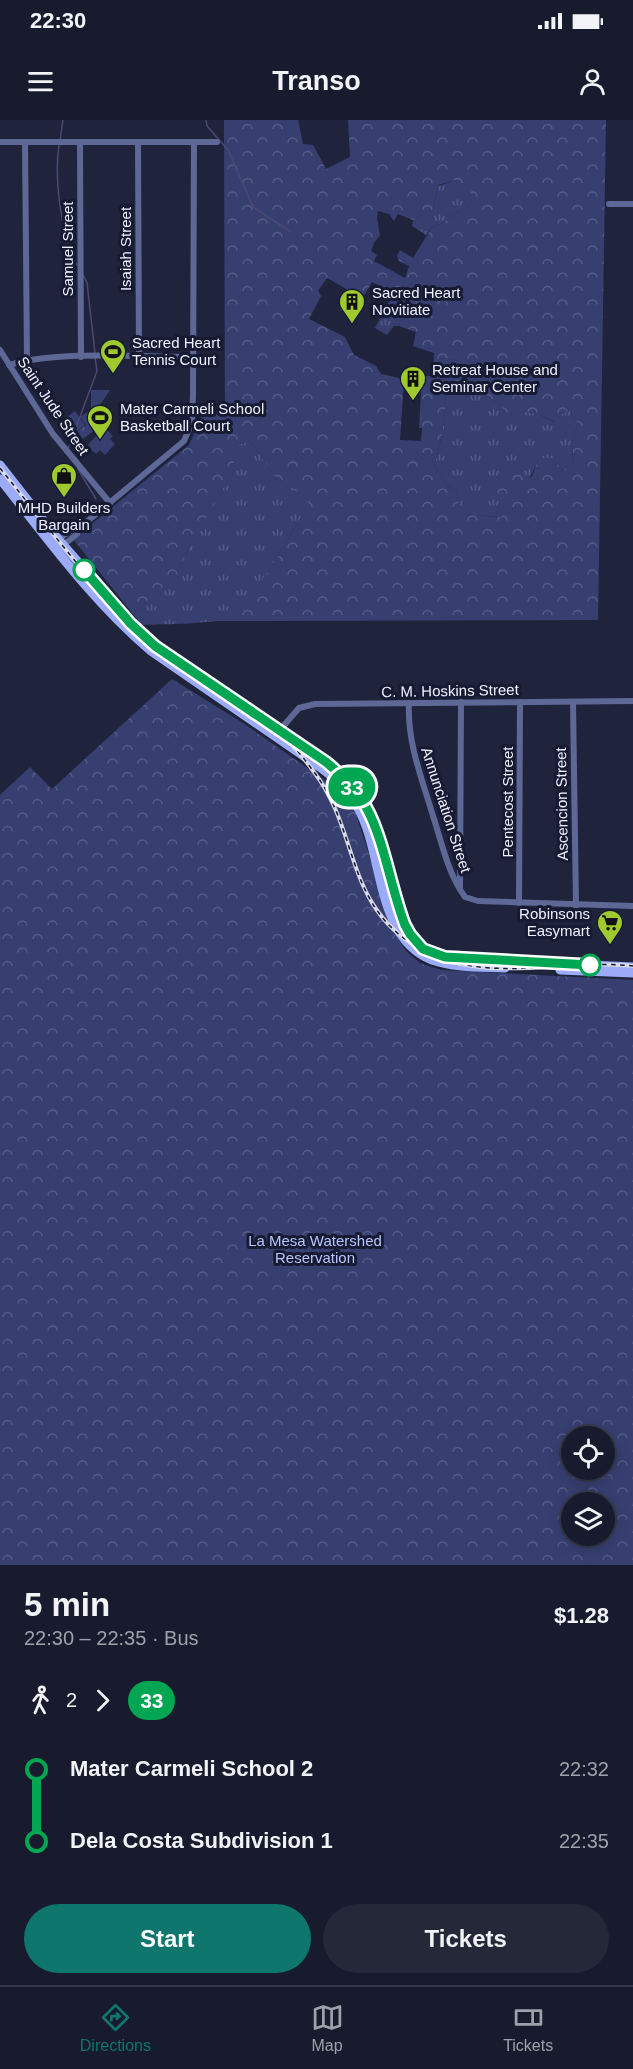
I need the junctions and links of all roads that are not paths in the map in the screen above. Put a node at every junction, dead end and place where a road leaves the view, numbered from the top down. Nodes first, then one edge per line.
1 (0, 142) edge
2 (25, 142) junction
3 (80, 142) junction
4 (138, 142) junction
5 (194, 142) junction
6 (217, 142) dead end
7 (609, 204) dead end
8 (633, 204) edge
9 (0, 350) edge
10 (81, 357) junction
11 (139, 357) junction
12 (193, 357) junction
13 (27, 360) junction
14 (9, 364) junction
15 (0, 465) edge
16 (0, 479) edge
17 (110, 503) junction
18 (57, 544) junction
19 (633, 701) edge
20 (461, 702) junction
21 (520, 702) junction
22 (573, 702) junction
23 (409, 703) junction
24 (276, 734) junction
25 (460, 891) junction
26 (519, 903) junction
27 (576, 906) junction
28 (633, 906) edge
29 (633, 967) edge
30 (633, 974) edge

1 - 2 street
2 - 3 street
2 - 13 street
3 - 4 street
3 - 10 street, Samuel Street
4 - 5 street
4 - 11 street, Isaiah Street
5 - 6 street
5 - 12 street
7 - 8 street
9 - 14 street, Saint Jude Street
10 - 11 street
10 - 13 street
11 - 12 street
12 - 17 street
13 - 14 street
14 - 17 street, Saint Jude Street
15 - 18 main road
16 - 18 main road
17 - 18 street
18 - 24 main road
19 - 22 street, C. M. Hoskins Street
20 - 21 street, C. M. Hoskins Street
20 - 23 street, C. M. Hoskins Street
20 - 25 street
21 - 22 street, C. M. Hoskins Street
21 - 26 street, Pentecost Street
22 - 27 street, Ascencion Street
23 - 24 street, C. M. Hoskins Street
23 - 25 street, Annunciation Street
24 - 29 main road
24 - 30 main road
25 - 26 street, Annunciation Street
26 - 27 street, Annunciation Street
27 - 28 street, Annunciation Street

